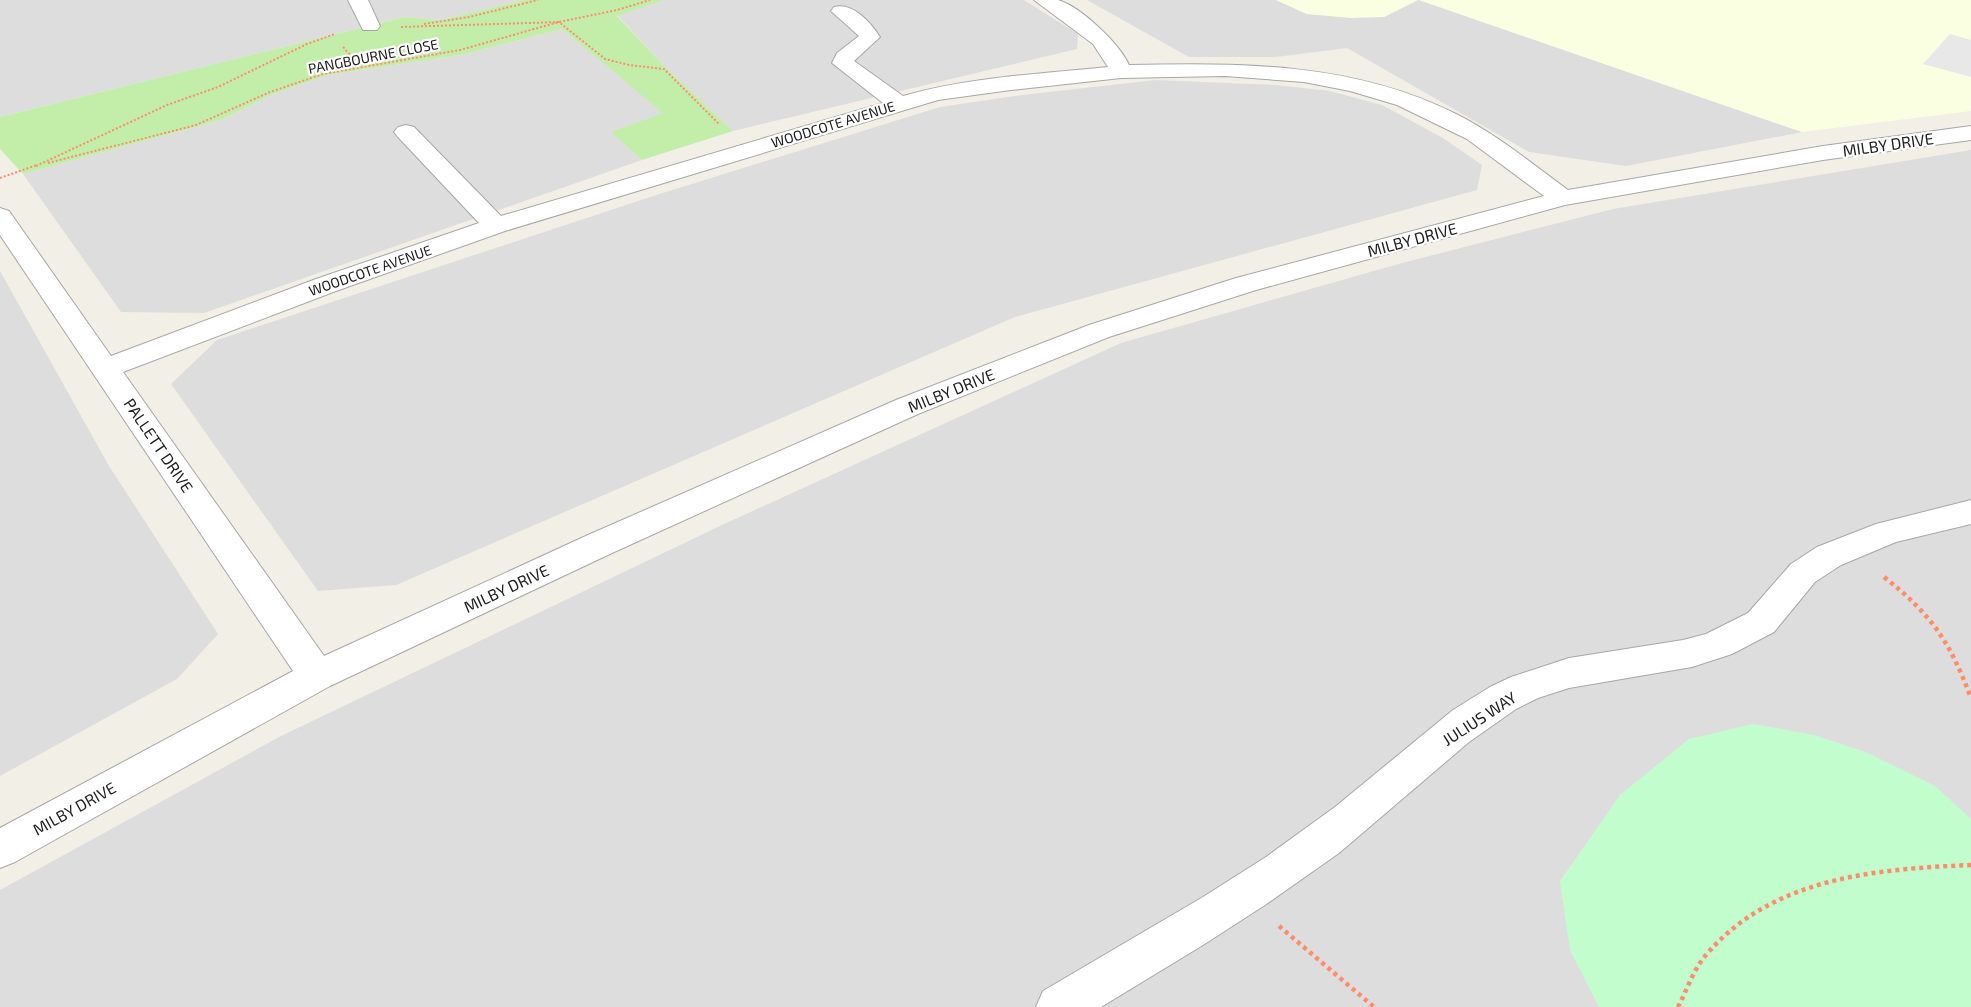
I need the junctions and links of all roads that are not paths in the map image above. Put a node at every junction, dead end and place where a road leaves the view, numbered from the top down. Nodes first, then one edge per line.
1 (358, 0) edge
2 (1044, 0) edge
3 (841, 11) dead end
4 (370, 26) road end
5 (1121, 72) junction
6 (899, 104) junction
7 (406, 132) dead end
8 (1971, 133) edge
9 (1563, 198) junction
10 (0, 216) edge
11 (496, 226) junction
12 (106, 368) junction
13 (1971, 512) edge
14 (317, 676) junction
15 (0, 849) edge
16 (1077, 1003) edge

1 - 4 street
2 - 5 street
3 - 6 street
5 - 6 street, WOODCOTE AVENUE
5 - 9 street, WOODCOTE AVENUE
6 - 11 street, WOODCOTE AVENUE
7 - 11 street
8 - 9 street, MILBY DRIVE
9 - 14 street, MILBY DRIVE
10 - 12 street, PALLETT DRIVE
11 - 12 street, WOODCOTE AVENUE
12 - 14 street, PALLETT DRIVE
13 - 16 street, JULIUS WAY
14 - 15 street, MILBY DRIVE

